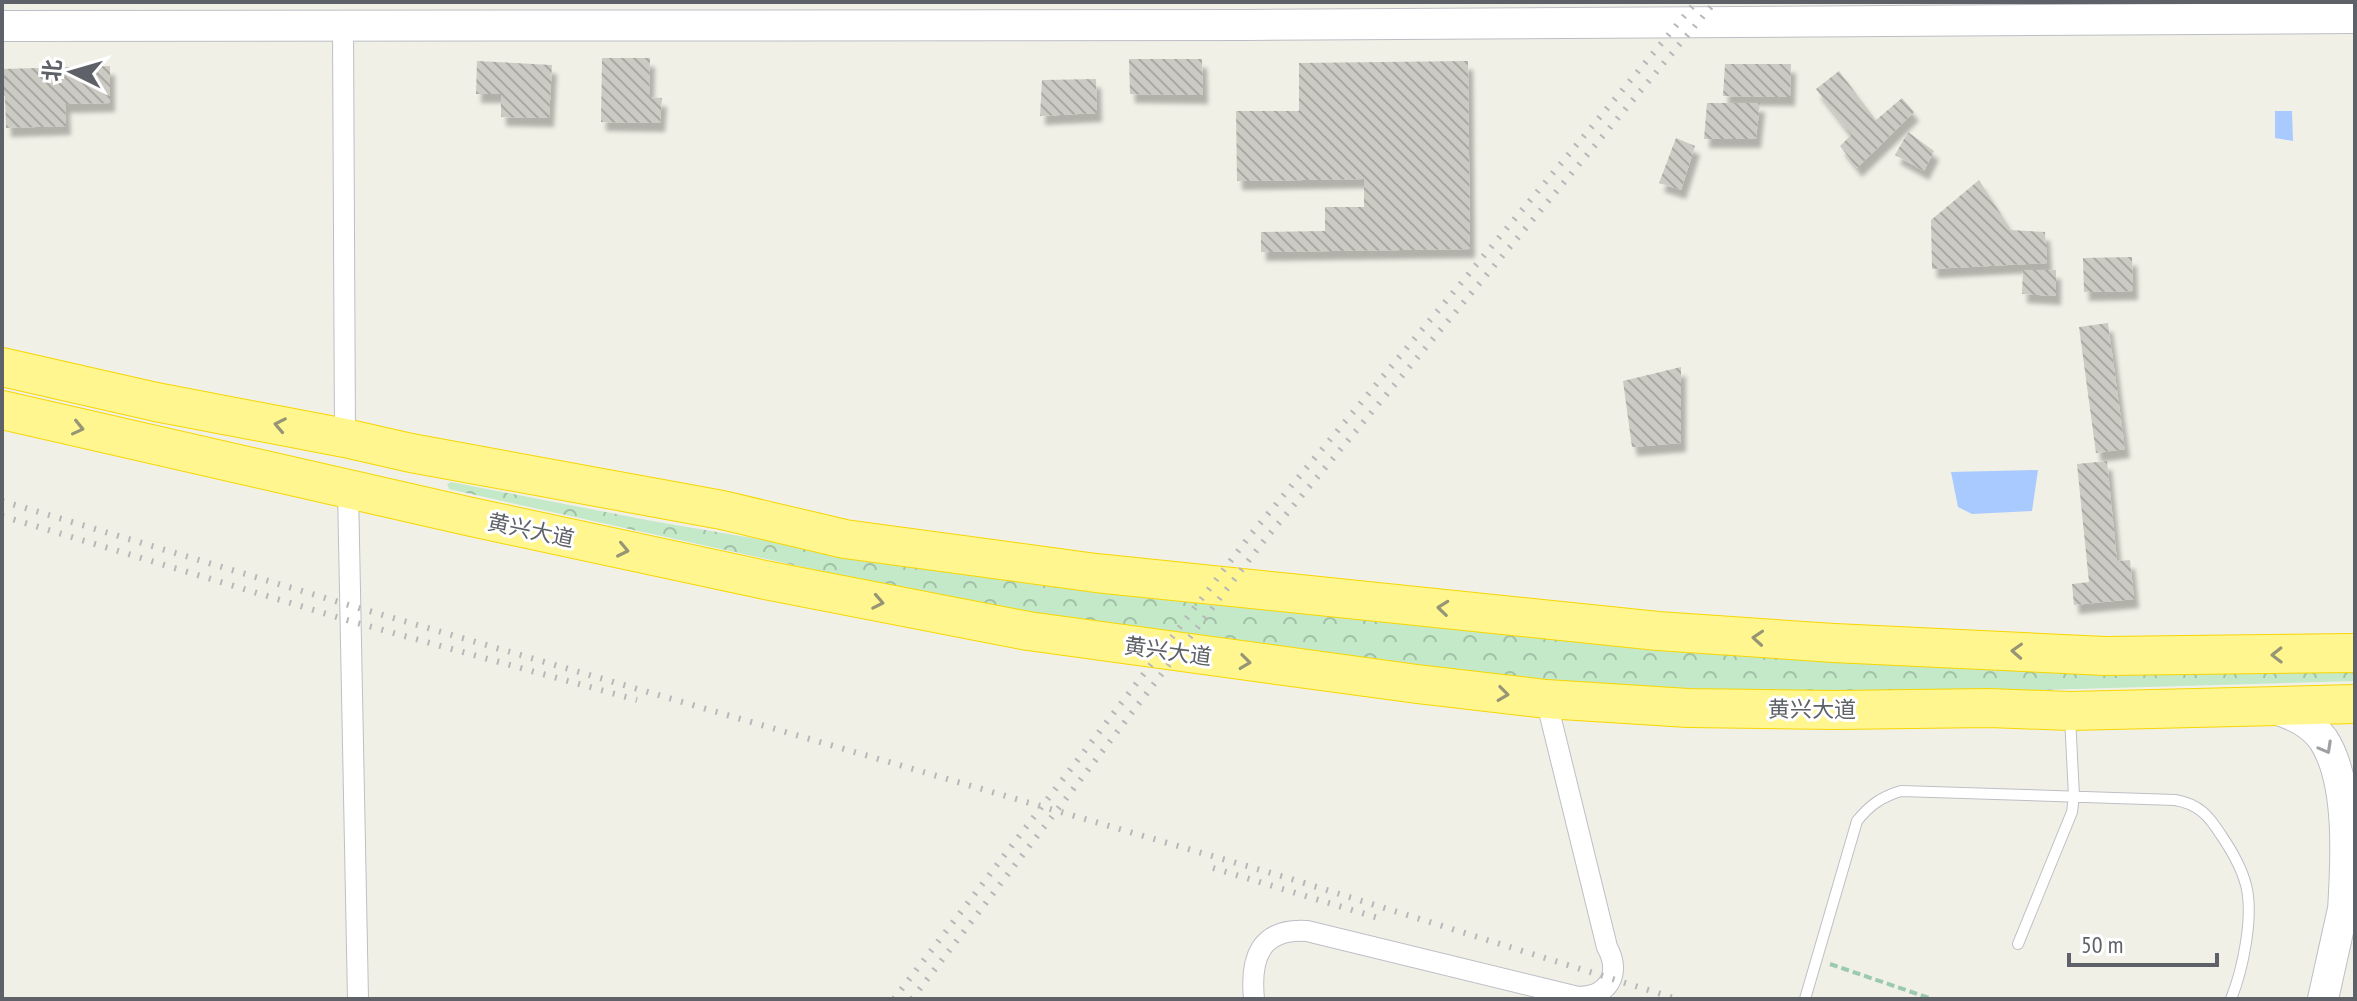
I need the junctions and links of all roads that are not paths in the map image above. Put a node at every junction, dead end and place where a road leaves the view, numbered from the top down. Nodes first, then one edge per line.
1 (2355, 18) edge
2 (2, 26) edge
3 (343, 27) junction
4 (2, 367) edge
5 (2, 410) edge
6 (345, 438) junction
7 (348, 489) junction
8 (2355, 653) edge
9 (1546, 699) junction
10 (2355, 704) edge
11 (2265, 706) junction
12 (2070, 711) junction
13 (2074, 796) junction
14 (2355, 850) edge
15 (2343, 911) junction
16 (2018, 944) dead end
17 (1589, 998) edge
18 (358, 999) edge
19 (1254, 999) edge
20 (1805, 999) edge
21 (2231, 999) edge
22 (2323, 999) edge

1 - 3 street
2 - 3 street
3 - 6 street
6 -> 4 highway
5 -> 7 highway, 黄兴大道
8 -> 6 highway
7 -> 9 highway, 黄兴大道
7 - 18 street
9 - 12 highway, 黄兴大道
9 - 17 street
10 - 11 highway, 黄兴大道
11 - 12 highway, 黄兴大道
11 -> 15 street
12 - 13 lane
13 - 16 lane
13 - 20 lane
13 - 21 lane
14 - 15 street
15 - 22 street
17 - 19 street

